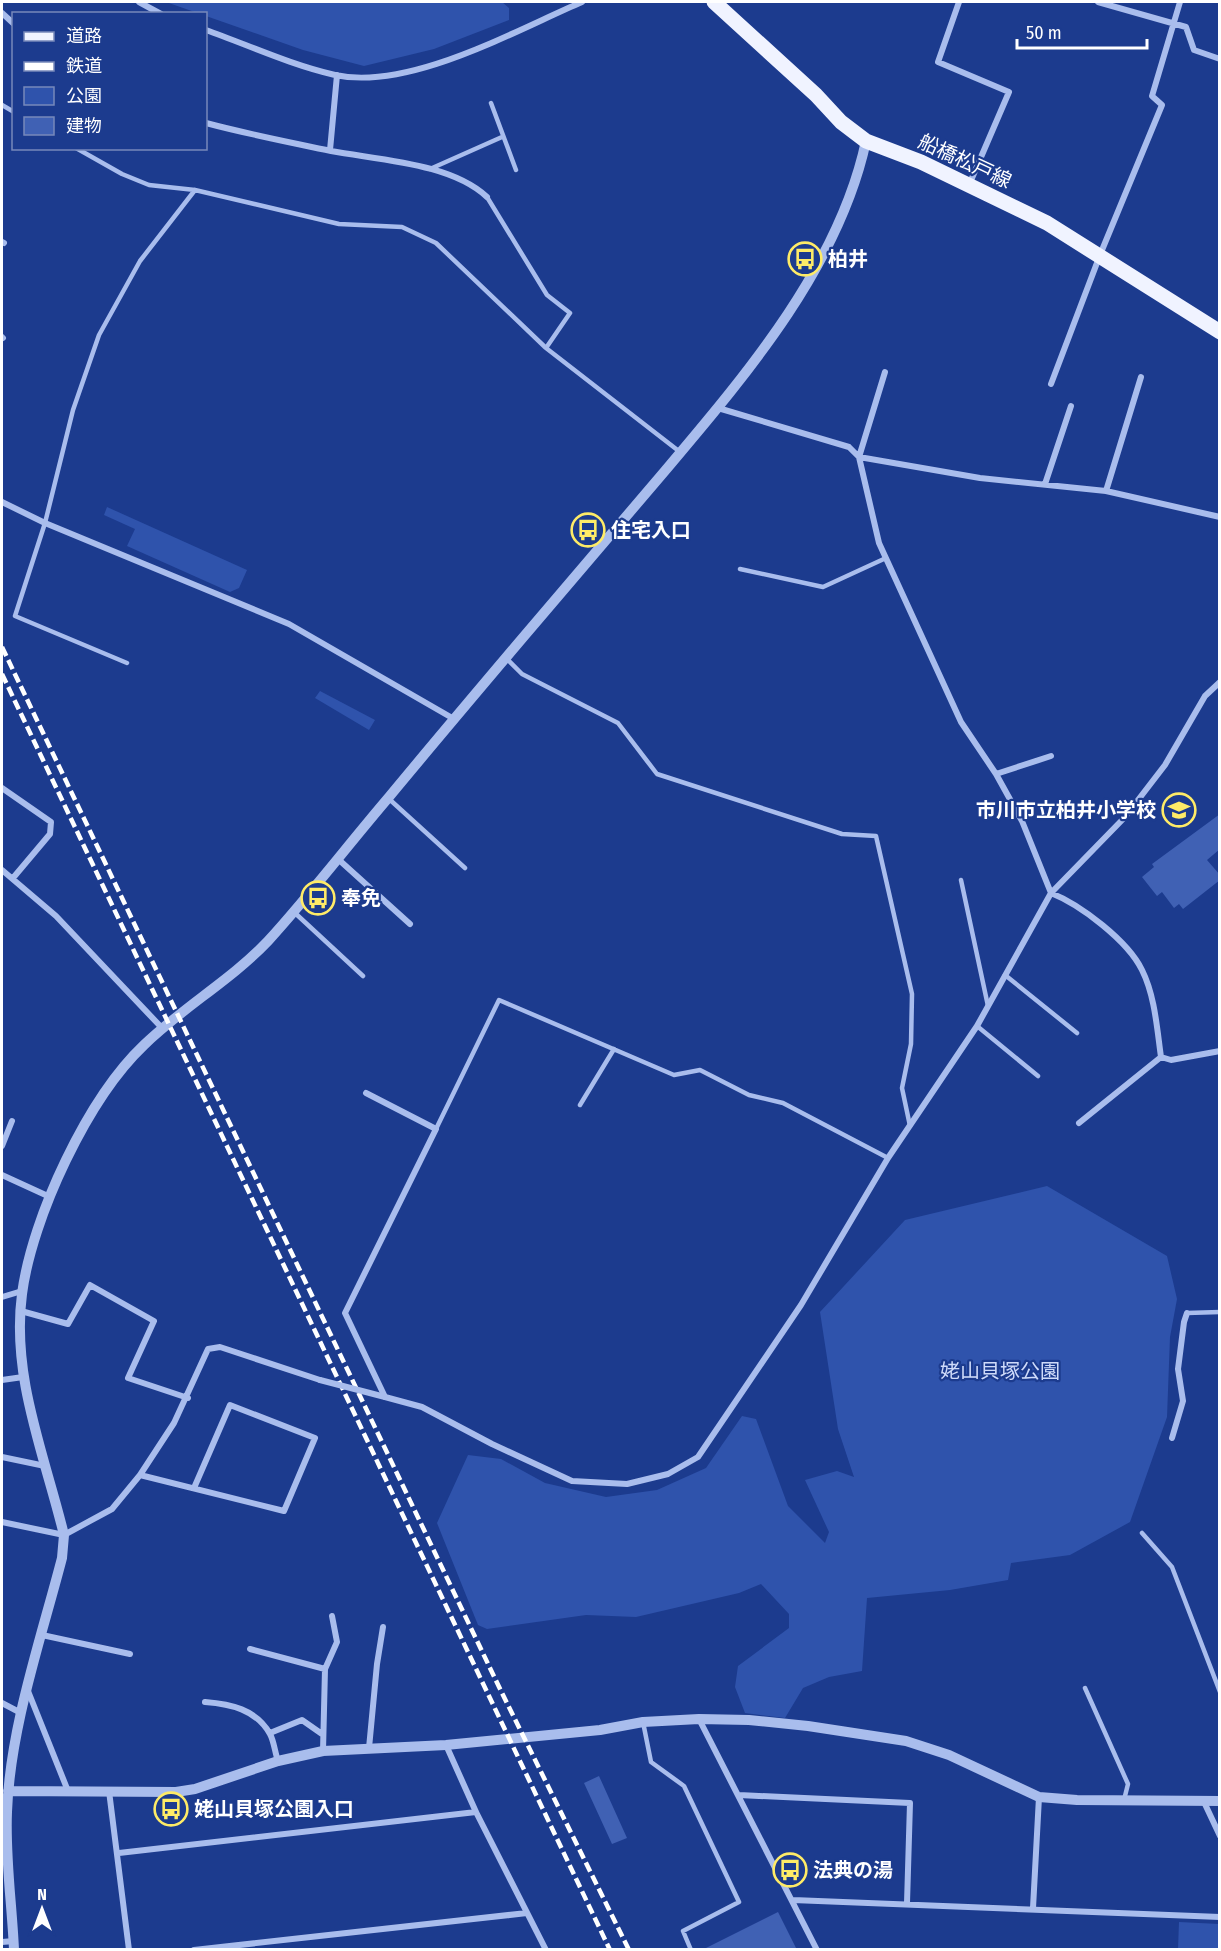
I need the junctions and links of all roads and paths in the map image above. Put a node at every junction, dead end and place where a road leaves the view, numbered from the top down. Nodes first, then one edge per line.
1 (139, 2) edge
2 (582, 2) edge
3 (714, 2) edge
4 (959, 2) edge
5 (1098, 2) edge
6 (1180, 2) edge
7 (157, 12) edge
8 (1173, 22) junction
9 (207, 30) edge
10 (1220, 59) edge
11 (337, 75) junction
12 (491, 104) dead end
13 (207, 123) edge
14 (502, 137) junction
15 (866, 141) junction
16 (80, 150) edge
17 (330, 150) junction
18 (430, 169) junction
19 (516, 170) dead end
20 (969, 185) junction
21 (195, 190) junction
22 (487, 197) joint
23 (1100, 255) junction
24 (1220, 332) edge
25 (546, 348) junction
26 (885, 372) dead end
27 (1141, 376) dead end
28 (1051, 384) dead end
29 (1071, 406) dead end
30 (718, 408) junction
31 (681, 452) junction
32 (859, 457) junction
33 (1045, 484) junction
34 (1106, 491) junction
35 (2, 502) edge
36 (1220, 517) edge
37 (45, 523) junction
38 (886, 558) junction
39 (740, 569) dead end
40 (506, 658) junction
41 (127, 663) dead end
42 (1220, 682) edge
43 (455, 720) junction
44 (1051, 756) dead end
45 (996, 774) junction
46 (2, 788) edge
47 (388, 798) junction
48 (338, 859) junction
49 (465, 868) dead end
50 (2, 870) edge
51 (13, 878) junction
52 (960, 880) dead end
53 (1051, 893) junction
54 (293, 911) junction
55 (410, 924) dead end
56 (1005, 975) junction
57 (363, 976) dead end
58 (988, 1006) junction
59 (976, 1026) junction
60 (162, 1028) junction
61 (1077, 1033) dead end
62 (614, 1049) junction
63 (1220, 1051) edge
64 (1161, 1057) junction
65 (1038, 1076) dead end
66 (366, 1093) dead end
67 (580, 1105) dead end
68 (12, 1121) dead end
69 (1079, 1123) dead end
70 (910, 1126) junction
71 (436, 1129) junction
72 (2, 1146) edge
73 (888, 1158) junction
74 (2, 1175) edge
75 (51, 1197) junction
76 (22, 1291) junction
77 (2, 1297) edge
78 (21, 1311) junction
79 (1220, 1312) edge
80 (1187, 1313) joint
81 (22, 1377) junction
82 (2, 1380) edge
83 (385, 1397) junction
84 (188, 1398) junction
85 (1172, 1438) dead end
86 (2, 1457) edge
87 (47, 1466) junction
88 (140, 1475) junction
89 (194, 1488) junction
90 (2, 1522) edge
91 (1142, 1533) dead end
92 (64, 1535) junction
93 (332, 1616) dead end
94 (383, 1627) dead end
95 (42, 1635) junction
96 (250, 1649) dead end
97 (130, 1654) dead end
98 (325, 1669) junction
99 (1085, 1688) dead end
100 (28, 1691) junction
101 (1220, 1692) edge
102 (205, 1702) dead end
103 (2, 1703) edge
104 (21, 1713) junction
105 (699, 1719) junction
106 (643, 1722) junction
107 (270, 1733) junction
108 (322, 1734) junction
109 (446, 1745) junction
110 (369, 1748) junction
111 (323, 1751) junction
112 (278, 1761) junction
113 (8, 1791) junction
114 (68, 1791) junction
115 (109, 1791) junction
116 (739, 1795) junction
117 (1039, 1797) junction
118 (1124, 1800) junction
119 (1220, 1801) edge
120 (1204, 1802) junction
121 (476, 1812) junction
122 (1220, 1836) edge
123 (118, 1853) junction
124 (793, 1900) junction
125 (907, 1903) junction
126 (1033, 1908) junction
127 (527, 1913) junction
128 (1220, 1917) edge
129 (2, 1942) edge
130 (14, 1945) edge
131 (244, 1946) edge
132 (129, 1950) edge
133 (194, 1950) edge
134 (546, 1950) edge
135 (691, 1950) edge
136 (817, 1950) edge

1 - 7 street
2 - 11 street
3 - 15 main road, 船橋松戸線
4 - 20 street
5 - 8 street
6 - 8 street
8 - 10 street
8 - 23 street
9 - 11 street
11 - 17 street
12 - 14 lane
13 - 17 street
14 - 18 lane
14 - 19 lane
15 - 20 main road, 船橋松戸線
15 - 30 street
16 - 21 lane
17 - 18 street
18 - 22 street
20 - 23 main road, 船橋松戸線
21 - 25 lane
21 - 37 lane
22 - 25 lane
23 - 24 main road, 船橋松戸線
23 - 28 street
25 - 31 lane
26 - 32 street
27 - 34 street
29 - 33 street
30 - 31 street
30 - 32 street
31 - 40 street
32 - 33 street
32 - 38 street
33 - 34 street
34 - 36 street
35 - 37 street
37 - 41 lane
37 - 43 street
38 - 39 lane
38 - 45 street
40 - 43 street
40 - 70 lane
42 - 53 street
43 - 47 street
44 - 45 street
45 - 53 street
46 - 51 street
47 - 48 street
47 - 49 lane
48 - 54 street
48 - 55 street
50 - 51 street
51 - 60 street
52 - 58 lane
53 - 56 street
53 - 64 street
54 - 57 lane
54 - 60 street
56 - 58 street
56 - 61 lane
58 - 59 street
59 - 65 lane
59 - 70 street
60 - 75 street
62 - 67 lane
62 - 71 lane
62 - 73 lane
63 - 64 street
64 - 69 street
66 - 71 street
68 - 72 street
70 - 73 street
71 - 83 street
73 - 83 street
74 - 75 street
75 - 76 street
76 - 77 street
76 - 78 street
78 - 81 street
78 - 84 street
79 - 80 lane
80 - 85 street
81 - 82 street
81 - 87 street
83 - 84 street, bridge
84 - 88 street
86 - 87 street
87 - 92 street
88 - 89 street
88 - 92 street
89 - 89 street
90 - 92 street
91 - 101 lane
92 - 95 street
93 - 98 street
94 - 110 street
95 - 97 street
95 - 100 street
96 - 98 street
98 - 108 street
99 - 118 lane
100 - 104 street
100 - 114 street
102 - 107 street
103 - 104 street
104 - 113 street
105 - 106 street
105 - 116 street
105 - 117 street
106 - 109 street
106 - 135 lane
107 - 108 street
107 - 112 street
108 - 111 street
109 - 110 street
109 - 121 street
110 - 111 street
111 - 112 street
112 - 115 street
113 - 114 street
113 - 130 street
114 - 115 street
115 - 123 street
116 - 124 street
116 - 125 street
117 - 118 street
117 - 126 street
118 - 120 street
119 - 120 street
120 - 122 street
121 - 123 street
121 - 127 street
123 - 132 street
124 - 125 street
124 - 136 street
125 - 126 street
126 - 128 street
127 - 131 street
127 - 134 street
129 - 130 street
131 - 133 street

